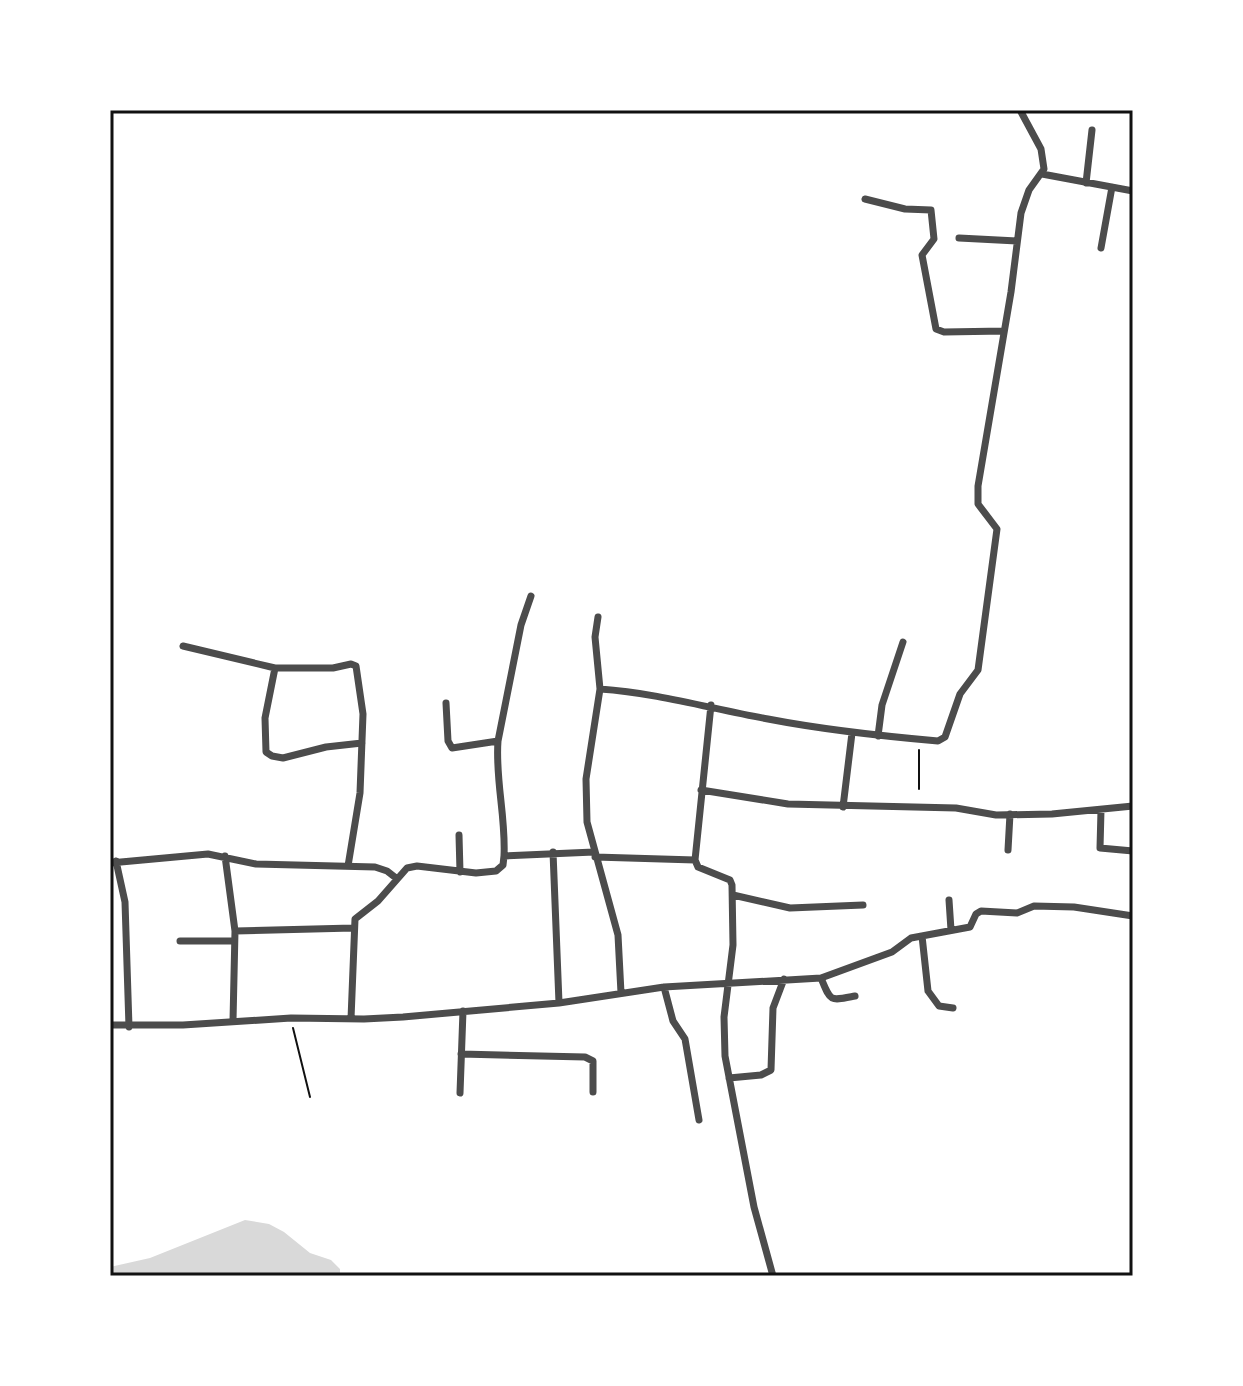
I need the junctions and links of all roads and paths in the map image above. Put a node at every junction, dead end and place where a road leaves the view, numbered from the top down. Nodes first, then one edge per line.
1 (1020, 110) edge
2 (1092, 130) dead end
3 (1042, 174) junction
4 (1086, 183) junction
5 (1112, 187) junction
6 (1133, 191) edge
7 (865, 199) dead end
8 (959, 238) dead end
9 (1017, 241) junction
10 (1101, 248) dead end
11 (1004, 331) junction
12 (531, 596) dead end
13 (598, 617) dead end
14 (903, 642) dead end
15 (183, 646) dead end
16 (275, 668) junction
17 (600, 689) junction
18 (446, 703) dead end
19 (711, 705) junction
20 (852, 733) junction
21 (878, 736) junction
22 (919, 739) junction
23 (498, 741) junction
24 (362, 743) junction
25 (919, 789) dead end
26 (701, 790) junction
27 (1133, 806) edge
28 (843, 807) junction
29 (1101, 810) junction
30 (1010, 814) junction
31 (459, 835) dead end
32 (1008, 850) dead end
33 (1133, 851) edge
34 (553, 852) junction
35 (595, 854) junction
36 (225, 856) junction
37 (504, 856) junction
38 (695, 860) junction
39 (113, 862) edge
40 (348, 866) junction
41 (460, 872) junction
42 (396, 878) junction
43 (733, 895) junction
44 (949, 900) dead end
45 (863, 905) dead end
46 (1133, 916) edge
47 (353, 928) junction
48 (951, 930) junction
49 (235, 931) junction
50 (922, 936) junction
51 (180, 941) dead end
52 (234, 941) junction
53 (821, 978) junction
54 (784, 979) junction
55 (730, 983) junction
56 (664, 987) junction
57 (621, 993) junction
58 (855, 996) dead end
59 (559, 1003) junction
60 (953, 1008) dead end
61 (463, 1011) junction
62 (291, 1018) junction
63 (351, 1019) junction
64 (233, 1021) junction
65 (110, 1025) edge
66 (129, 1027) junction
67 (461, 1054) junction
68 (729, 1078) junction
69 (593, 1092) dead end
70 (460, 1093) dead end
71 (310, 1097) dead end
72 (699, 1120) dead end
73 (773, 1276) edge

1 - 3 street
2 - 4 street
3 - 4 street
3 - 9 street
4 - 5 street
5 - 6 street
5 - 10 street
7 - 11 street
8 - 9 street
9 - 11 street
11 - 22 street
12 - 23 street
13 - 17 street
14 - 21 street
15 - 16 street
16 - 24 street
16 - 24 street
17 - 19 street
17 - 35 street
18 - 23 street
19 - 20 street
19 - 26 street
20 - 21 street
20 - 28 street
21 - 22 street
22 - 25 path
23 - 37 street
24 - 40 street
26 - 28 street
26 - 38 street
27 - 29 street
28 - 30 street
29 - 30 street
29 - 33 street
30 - 32 street
31 - 41 street
34 - 35 street
34 - 37 street
34 - 59 street
35 - 38 street
35 - 57 street
36 - 39 street
36 - 40 street
36 - 49 street
37 - 41 street
38 - 43 street
39 - 66 street
40 - 42 street
41 - 42 street
42 - 47 street
43 - 45 street
43 - 55 street
44 - 48 street
46 - 48 street
47 - 49 street
47 - 63 street
48 - 50 street
49 - 52 street
50 - 53 street
50 - 60 street
51 - 52 street
52 - 64 street
53 - 54 street
53 - 58 street
54 - 55 street
54 - 68 street
55 - 56 street
55 - 68 street
56 - 57 street
56 - 72 street
57 - 59 street
59 - 61 street
61 - 63 street
61 - 67 street
62 - 63 street
62 - 64 street
62 - 71 path
64 - 66 street
65 - 66 street
67 - 69 street
67 - 70 street
68 - 73 street

